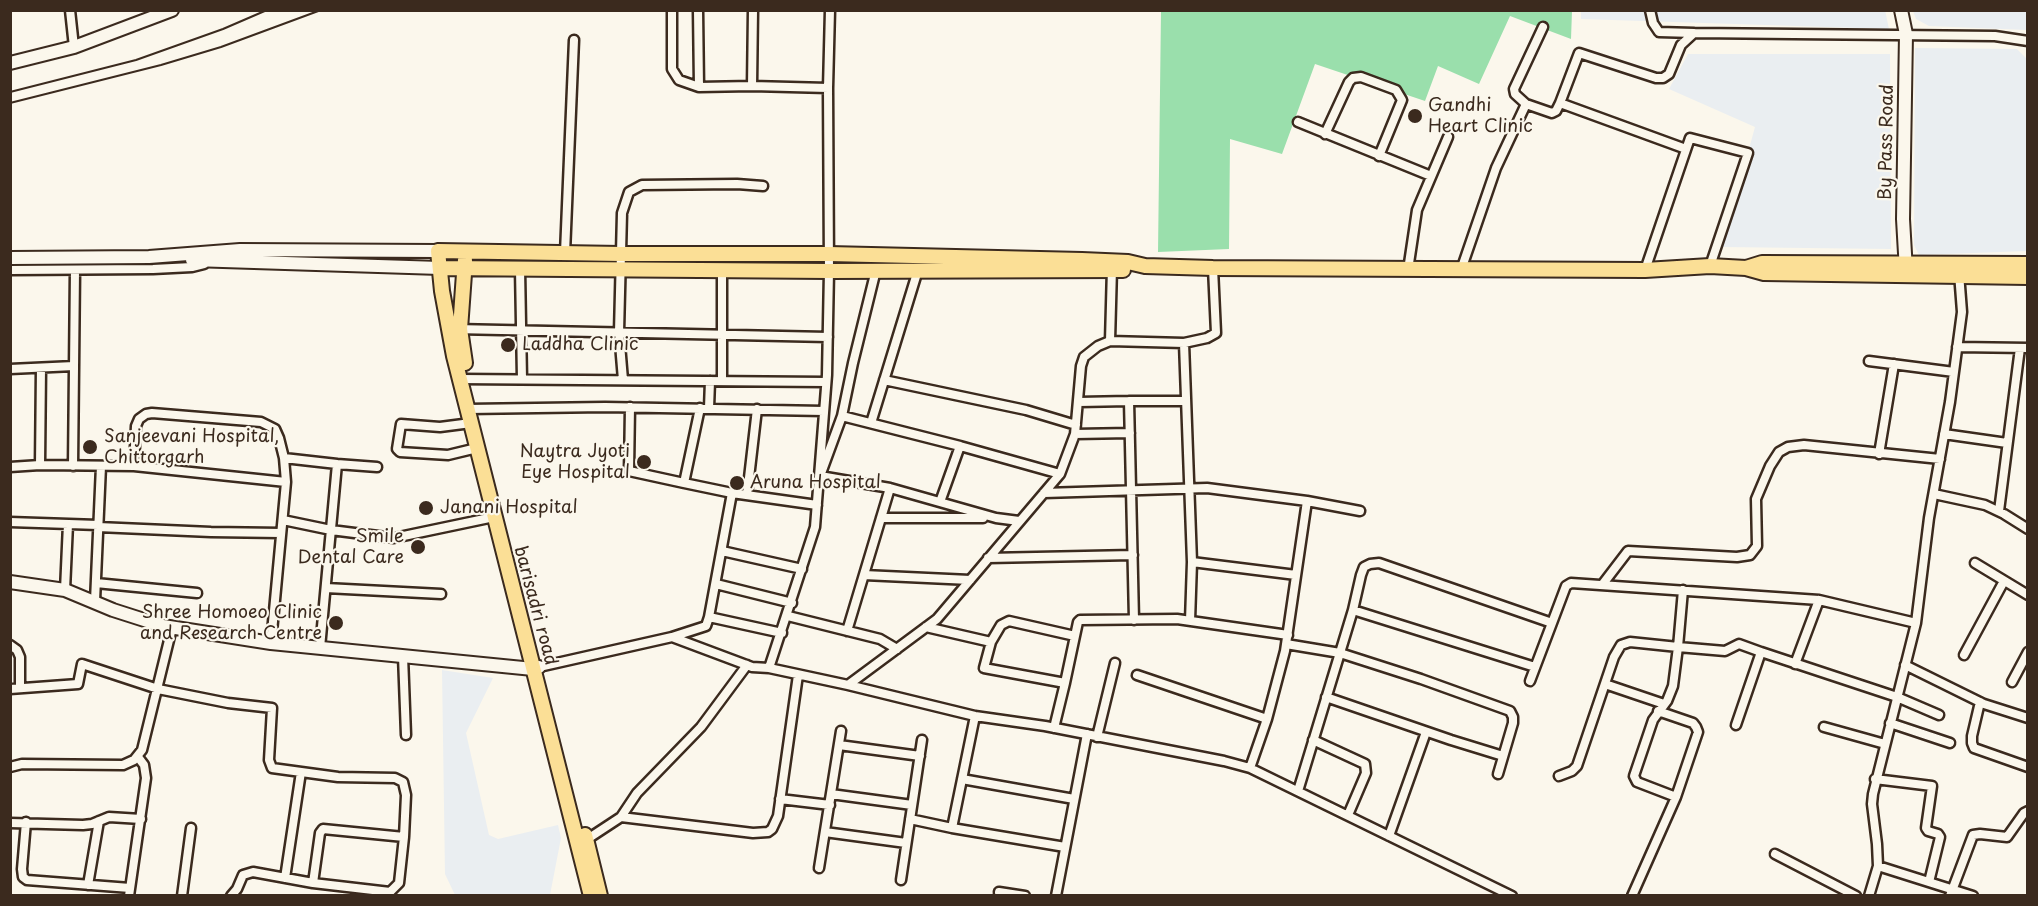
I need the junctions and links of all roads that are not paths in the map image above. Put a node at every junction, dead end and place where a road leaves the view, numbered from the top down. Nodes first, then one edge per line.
1 (70, 10) edge
2 (172, 10) edge
3 (672, 10) edge
4 (699, 10) edge
5 (753, 10) edge
6 (830, 10) edge
7 (1650, 10) edge
8 (1901, 10) edge
9 (1542, 27) dead end
10 (1694, 33) junction
11 (1906, 34) junction
12 (574, 40) dead end
13 (2028, 41) edge
14 (74, 47) junction
15 (10, 63) edge
16 (752, 86) junction
17 (699, 87) junction
18 (828, 88) junction
19 (1526, 104) junction
20 (1560, 104) junction
21 (1298, 122) dead end
22 (1325, 134) junction
23 (1448, 137) dead end
24 (1686, 149) junction
25 (1379, 156) junction
26 (1431, 177) junction
27 (763, 186) dead end
28 (10, 250) edge
29 (294, 250) junction
30 (438, 251) junction
31 (465, 251) junction
32 (566, 253) junction
33 (194, 254) junction
34 (621, 254) junction
35 (829, 254) junction
36 (149, 256) junction
37 (10, 258) edge
38 (210, 261) junction
39 (295, 263) junction
40 (2028, 264) edge
41 (1112, 266) junction
42 (1710, 266) junction
43 (440, 268) junction
44 (465, 268) junction
45 (520, 268) junction
46 (1213, 268) junction
47 (1906, 269) junction
48 (10, 270) edge
49 (75, 270) junction
50 (621, 270) junction
51 (722, 270) junction
52 (876, 270) junction
53 (918, 270) junction
54 (1408, 270) junction
55 (1461, 270) junction
56 (1645, 270) junction
57 (1959, 270) junction
58 (829, 271) junction
59 (2028, 277) edge
60 (455, 328) junction
61 (521, 330) junction
62 (619, 332) junction
63 (721, 335) junction
64 (828, 337) junction
65 (1110, 341) junction
66 (1184, 343) junction
67 (1957, 347) junction
68 (2024, 348) edge
69 (1869, 361) dead end
70 (1894, 364) junction
71 (74, 366) junction
72 (42, 368) junction
73 (10, 369) edge
74 (1954, 372) junction
75 (464, 378) junction
76 (522, 380) junction
77 (624, 380) junction
78 (884, 380) junction
79 (710, 381) junction
80 (722, 381) junction
81 (826, 382) junction
82 (1129, 401) junction
83 (1186, 401) junction
84 (1079, 402) junction
85 (630, 407) junction
86 (471, 408) junction
87 (704, 408) junction
88 (757, 410) junction
89 (824, 411) junction
90 (842, 416) junction
91 (471, 423) junction
92 (871, 423) junction
93 (1076, 430) junction
94 (1130, 433) junction
95 (1944, 434) junction
96 (2007, 443) junction
97 (960, 446) junction
98 (477, 448) junction
99 (1879, 454) junction
100 (284, 458) junction
101 (1940, 459) junction
102 (338, 464) junction
103 (40, 465) junction
104 (73, 466) junction
105 (101, 466) junction
106 (134, 466) junction
107 (377, 467) dead end
108 (10, 468) edge
109 (1060, 474) junction
110 (820, 476) junction
111 (286, 482) junction
112 (684, 483) junction
113 (890, 488) junction
114 (1190, 489) junction
115 (1131, 490) junction
116 (732, 493) junction
117 (1044, 493) junction
118 (1934, 494) junction
119 (747, 495) junction
120 (1307, 501) junction
121 (940, 502) junction
122 (818, 505) junction
123 (1360, 511) dead end
124 (1999, 511) junction
125 (881, 518) junction
126 (996, 518) junction
127 (282, 520) junction
128 (1019, 521) junction
129 (10, 522) edge
130 (497, 522) junction
131 (68, 524) junction
132 (98, 526) junction
133 (2028, 529) edge
134 (331, 530) junction
135 (281, 533) junction
136 (722, 551) junction
137 (1133, 555) junction
138 (988, 558) junction
139 (1192, 562) junction
140 (1975, 563) dead end
141 (802, 569) junction
142 (864, 575) junction
143 (1296, 575) junction
144 (970, 580) junction
145 (2004, 581) junction
146 (10, 582) edge
147 (96, 583) junction
148 (716, 584) junction
149 (1602, 585) junction
150 (326, 588) junction
151 (64, 590) junction
152 (1683, 590) junction
153 (197, 593) dead end
154 (441, 594) dead end
155 (2028, 596) edge
156 (1819, 600) junction
157 (95, 601) junction
158 (792, 603) junction
159 (1353, 610) junction
160 (788, 616) junction
161 (709, 617) junction
162 (1134, 620) junction
163 (1190, 621) junction
164 (1916, 622) junction
165 (1552, 623) junction
166 (172, 627) junction
167 (926, 627) junction
168 (847, 631) junction
169 (782, 633) junction
170 (1075, 636) junction
171 (672, 637) junction
172 (1287, 639) junction
173 (992, 642) junction
174 (271, 643) junction
175 (10, 645) edge
176 (1678, 647) junction
177 (320, 648) junction
178 (897, 648) junction
179 (1761, 652) junction
180 (2028, 652) edge
181 (1340, 653) junction
182 (1964, 655) dead end
183 (403, 656) junction
184 (1115, 663) dead end
185 (1795, 664) junction
186 (1905, 664) junction
187 (747, 665) junction
188 (1535, 667) junction
189 (536, 668) junction
190 (770, 668) junction
191 (798, 675) junction
192 (1137, 675) dead end
193 (1530, 681) dead end
194 (2012, 682) dead end
195 (1065, 683) junction
196 (1605, 684) junction
197 (848, 685) junction
198 (20, 687) junction
199 (10, 689) edge
200 (158, 689) junction
201 (1326, 697) junction
202 (1897, 697) junction
203 (1980, 702) junction
204 (1661, 707) junction
205 (1939, 715) dead end
206 (975, 716) junction
207 (2028, 718) edge
208 (1267, 719) junction
209 (1890, 723) junction
210 (1736, 725) dead end
211 (1824, 727) dead end
212 (1054, 728) junction
213 (841, 731) dead end
214 (1426, 732) junction
215 (1087, 734) junction
216 (406, 735) dead end
217 (1097, 736) junction
218 (922, 740) dead end
219 (1314, 740) junction
220 (1950, 743) dead end
221 (1885, 744) junction
222 (839, 745) junction
223 (138, 756) junction
224 (920, 756) junction
225 (1503, 756) junction
226 (10, 767) edge
227 (2028, 767) edge
228 (1250, 768) junction
229 (301, 772) junction
230 (1498, 774) dead end
231 (1559, 776) dead end
232 (962, 779) junction
233 (1875, 779) junction
234 (1298, 791) junction
235 (831, 794) junction
236 (1676, 797) junction
237 (780, 799) junction
238 (1074, 799) junction
239 (830, 805) junction
240 (912, 805) junction
241 (2028, 811) edge
242 (1348, 815) junction
243 (621, 817) junction
244 (141, 819) junction
245 (910, 819) junction
246 (99, 821) junction
247 (10, 822) edge
248 (26, 822) junction
249 (191, 828) dead end
250 (952, 828) junction
251 (825, 831) junction
252 (1389, 836) junction
253 (404, 837) junction
254 (586, 840) junction
255 (906, 843) junction
256 (1065, 847) junction
257 (1775, 854) dead end
258 (587, 859) junction
259 (1878, 866) junction
260 (819, 868) dead end
261 (285, 878) junction
262 (901, 880) dead end
263 (1929, 882) junction
264 (314, 883) junction
265 (88, 885) junction
266 (129, 892) edge
267 (999, 892) dead end
268 (1951, 892) edge
269 (182, 896) edge
270 (231, 896) edge
271 (591, 896) edge
272 (600, 896) edge
273 (1025, 896) edge
274 (1056, 896) edge
275 (1512, 896) edge
276 (1632, 896) edge
277 (1856, 896) edge
278 (1869, 896) edge
279 (1973, 896) edge

1 - 14 street
2 - 14 street
3 - 17 street
4 - 17 street
5 - 16 street
6 - 18 street
7 - 10 street
8 - 11 street, By Pass Road
9 - 19 street
10 - 11 street
10 - 20 street
11 - 13 street
11 - 47 street, By Pass Road
12 - 32 street
14 - 15 street
16 - 17 street
16 - 18 street
18 - 35 street
19 - 20 street
19 - 55 street
20 - 24 street
21 - 22 street
22 - 25 street
22 - 25 street
23 - 26 street
24 - 42 street
24 - 56 street
25 - 26 street
26 - 54 street
27 - 34 street
28 - 33 street
29 - 30 street
29 - 33 street
29 - 39 street
30 - 31 main road
30 - 43 main road, barisadri road
31 - 32 main road
31 - 44 main road
32 - 34 main road
33 - 36 street
34 - 35 main road
34 - 50 street
35 - 41 main road
35 - 58 street
36 - 37 street
36 - 38 street
38 - 39 street
38 - 49 street
39 - 43 street
40 - 57 main road
41 - 46 main road
41 - 53 main road
41 - 65 street
42 - 47 main road
42 - 56 main road
43 - 44 main road
43 - 60 main road, barisadri road
44 - 45 main road
44 - 60 main road
45 - 50 main road
45 - 61 street
46 - 54 main road
46 - 66 street
47 - 57 main road
48 - 49 street
49 - 71 street
50 - 51 main road
50 - 62 street
51 - 58 main road
51 - 63 street
52 - 53 main road
52 - 58 main road
52 - 90 street
53 - 78 street
54 - 55 main road
55 - 56 main road
57 - 59 main road
57 - 67 street
58 - 64 street
60 - 61 street
60 - 75 main road, barisadri road
60 - 75 main road, barisadri road
61 - 62 street
61 - 76 street
62 - 63 street
62 - 77 street
63 - 64 street
63 - 80 street
64 - 81 street
65 - 66 street
65 - 84 street
66 - 83 street
67 - 68 street
67 - 74 street
68 - 96 street
69 - 70 street
70 - 74 street
70 - 99 street
71 - 72 street
71 - 104 street
72 - 73 street
72 - 103 street
74 - 95 street
75 - 76 street
75 - 86 main road, barisadri road
76 - 77 street
77 - 79 street
78 - 92 street
78 - 93 street
79 - 80 street
79 - 87 street
80 - 81 street
81 - 89 street
82 - 83 street
82 - 84 street
82 - 94 street
83 - 114 street
84 - 93 street
85 - 86 street
85 - 87 street
85 - 112 street
86 - 91 main road, barisadri road
86 - 130 main road, barisadri road
87 - 88 street
87 - 112 street
88 - 89 street
88 - 119 street
89 - 110 street
90 - 92 street
90 - 110 street
91 - 98 main road, barisadri road
91 - 98 street
92 - 97 street
93 - 94 street
93 - 109 street
94 - 115 street
95 - 96 street
95 - 101 street
96 - 124 street
97 - 109 street
97 - 121 street
98 - 130 main road, barisadri road
99 - 101 street
99 - 149 street
100 - 102 street
100 - 106 street
100 - 111 street
101 - 118 street
102 - 107 street
102 - 134 street
103 - 104 street
103 - 108 street
104 - 105 street
105 - 106 street
105 - 132 street
106 - 111 street
109 - 117 street
110 - 113 street
110 - 122 street
111 - 127 street
112 - 116 street
113 - 121 street
113 - 125 street
114 - 115 street
114 - 120 street
114 - 139 street
115 - 117 street
115 - 137 street
116 - 119 street
116 - 136 street
117 - 128 street
118 - 124 street
118 - 164 street
119 - 122 street
120 - 123 street
120 - 143 street
121 - 126 street
122 - 141 street
124 - 133 street
125 - 126 street
125 - 142 street
126 - 128 street
127 - 134 street
127 - 135 street
128 - 138 street
129 - 131 street
130 - 134 street
130 - 189 main road, barisadri road
131 - 132 street
131 - 151 street
132 - 135 street
132 - 147 street
134 - 150 street
135 - 174 street
136 - 141 street
136 - 148 street
137 - 138 street
137 - 162 street
138 - 144 street
139 - 143 street
139 - 163 street
140 - 145 street
141 - 158 street
142 - 144 street
142 - 168 street
143 - 172 street
144 - 167 street
145 - 155 street
145 - 182 street
146 - 151 street
147 - 153 street
147 - 157 street
148 - 158 street
148 - 161 street
149 - 152 street
149 - 165 street
150 - 154 street
150 - 177 street
151 - 157 street
152 - 156 street
152 - 176 street
156 - 164 street
156 - 185 street
157 - 166 street
158 - 160 street
159 - 165 street
159 - 181 street
159 - 188 street
160 - 168 street
160 - 169 street
161 - 169 street
161 - 171 street
162 - 163 street
162 - 170 street
163 - 172 street
164 - 186 street
165 - 188 street
166 - 174 street
166 - 200 street
167 - 173 street
167 - 178 street
168 - 178 street
169 - 190 street
170 - 173 street
170 - 195 street
171 - 187 street
171 - 189 street
172 - 181 street
172 - 208 street
173 - 195 street
174 - 177 street
175 - 198 street
176 - 179 street
176 - 196 street
176 - 204 street
177 - 183 street
178 - 197 street
179 - 185 street
179 - 210 street
180 - 194 street
181 - 201 street
181 - 225 street
183 - 189 street
183 - 216 street
184 - 217 street
185 - 202 street
186 - 202 street
186 - 203 street
187 - 190 street
187 - 243 street
188 - 193 street
189 - 254 main road, barisadri road
189 - 258 main road, barisadri road
190 - 191 street
191 - 197 street
191 - 237 street
192 - 208 street
195 - 212 street
196 - 204 street
196 - 231 street
197 - 206 street
198 - 199 street
198 - 200 street
200 - 223 street
200 - 229 street
201 - 214 street
201 - 219 street
202 - 205 street
202 - 209 street
203 - 207 street
203 - 227 street
204 - 236 street
204 - 236 street
206 - 212 street
206 - 232 street
208 - 228 street
209 - 220 street
209 - 221 street
211 - 221 street
212 - 215 street
213 - 222 street
214 - 225 street
214 - 252 street
215 - 217 street
215 - 238 street
217 - 228 street
218 - 224 street
219 - 234 street
219 - 242 street
221 - 233 street
222 - 224 street
222 - 235 street
223 - 226 street
223 - 244 street
224 - 240 street
225 - 230 street
228 - 234 street
229 - 253 street
229 - 261 street
232 - 238 street
232 - 250 street
233 - 259 street
233 - 263 street
234 - 242 street
235 - 239 street
235 - 240 street
236 - 276 street
237 - 239 street
237 - 243 street
238 - 256 street
239 - 251 street
240 - 245 street
241 - 268 street
242 - 252 street
243 - 254 street
244 - 246 street
244 - 266 street
245 - 250 street
245 - 255 street
246 - 248 street
246 - 265 street
247 - 248 street
248 - 265 street
249 - 269 street
250 - 256 street
251 - 255 street
251 - 260 street
252 - 275 street
253 - 264 street
253 - 264 street
254 - 258 main road, barisadri road
255 - 262 street
256 - 274 street
257 - 277 street
258 - 271 main road
258 - 272 main road
259 - 263 street
259 - 278 street
261 - 264 street
261 - 270 street
263 - 268 street
265 - 266 street
267 - 273 street
268 - 279 street

